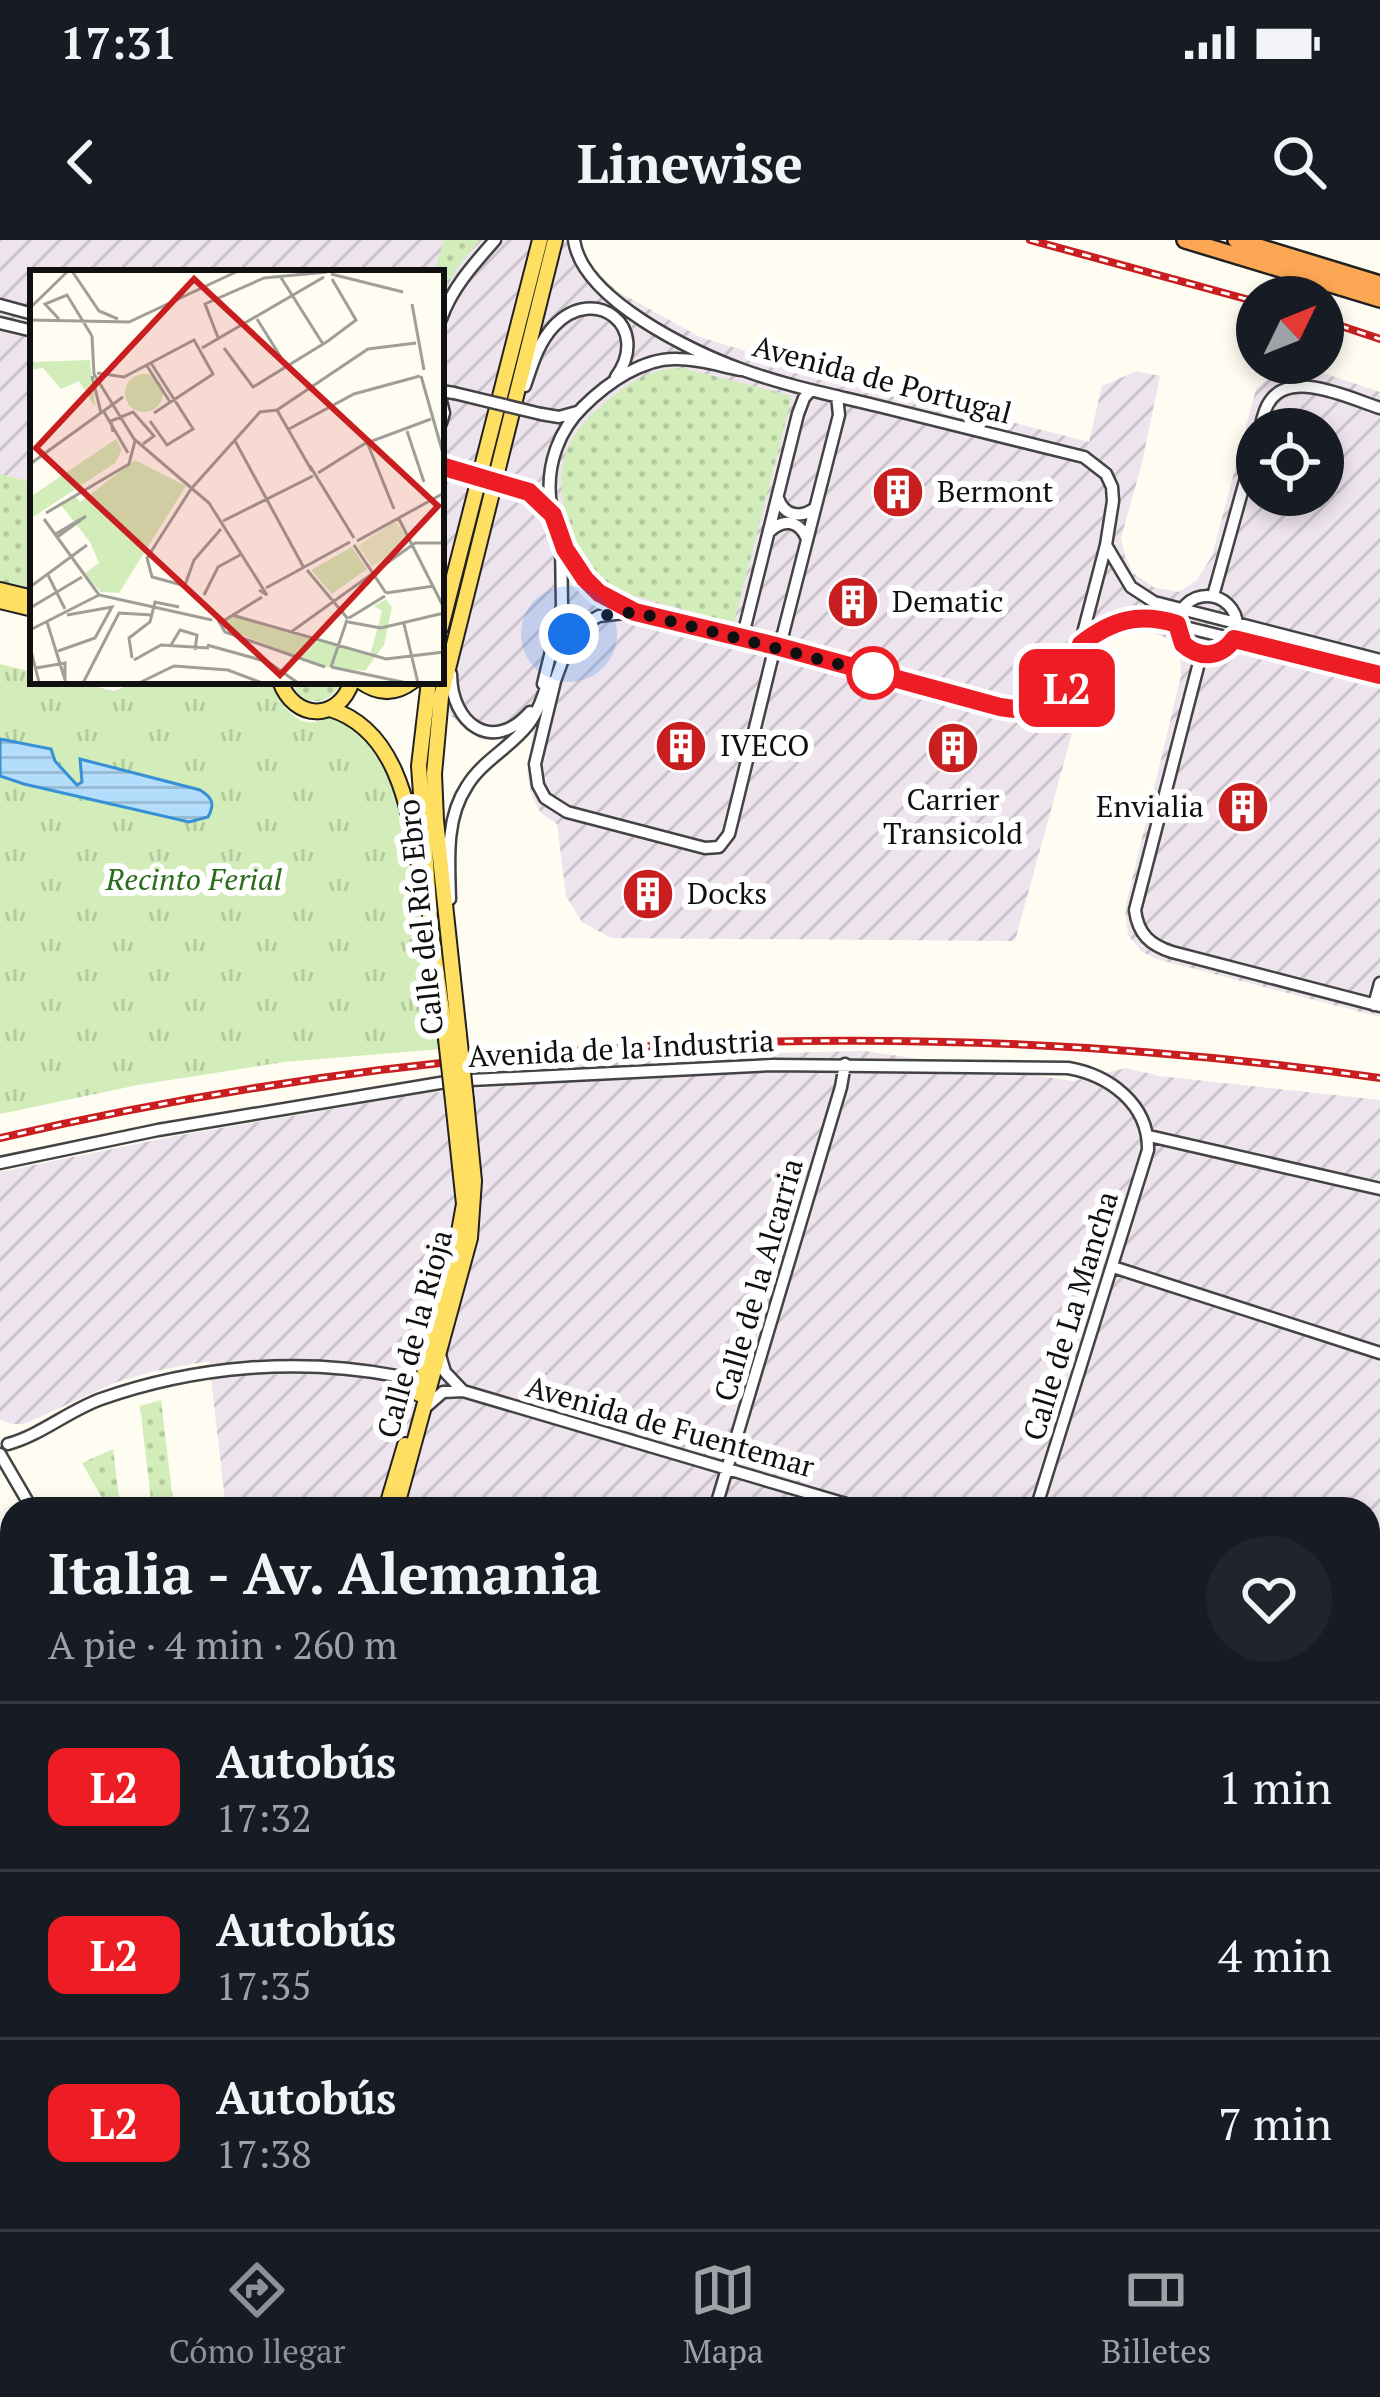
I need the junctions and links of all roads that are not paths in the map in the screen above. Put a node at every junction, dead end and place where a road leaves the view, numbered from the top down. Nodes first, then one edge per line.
1 (494, 240) edge
2 (540, 240) edge
3 (555, 240) edge
4 (574, 240) edge
5 (1185, 240) edge
6 (1236, 240) edge
7 (1380, 284) edge
8 (1380, 299) edge
9 (0, 305) edge
10 (444, 310) edge
11 (30, 313) edge
12 (0, 323) edge
13 (30, 330) edge
14 (741, 370) junction
15 (610, 385) junction
16 (812, 390) junction
17 (448, 392) edge
18 (837, 396) junction
19 (1268, 408) edge
20 (1380, 408) edge
21 (577, 412) junction
22 (501, 460) junction
23 (444, 467) edge
24 (778, 495) junction
25 (815, 508) junction
26 (1236, 513) edge
27 (553, 515) junction
28 (769, 532) junction
29 (560, 534) junction
30 (807, 539) junction
31 (1106, 545) junction
32 (460, 556) junction
33 (0, 590) edge
34 (1213, 596) junction
35 (30, 597) edge
36 (0, 601) edge
37 (444, 603) edge
38 (30, 608) edge
39 (1181, 610) junction
40 (635, 612) junction
41 (1177, 624) junction
42 (1237, 624) junction
43 (578, 627) junction
44 (448, 631) edge
45 (746, 639) junction
46 (1234, 639) junction
47 (1081, 644) junction
48 (776, 646) junction
49 (1201, 655) junction
50 (1380, 660) edge
51 (444, 669) edge
52 (1380, 675) edge
53 (281, 684) edge
54 (354, 684) edge
55 (362, 684) edge
56 (409, 684) edge
57 (429, 684) edge
58 (442, 684) edge
59 (330, 709) junction
60 (431, 931) junction
61 (451, 970) junction
62 (1380, 982) edge
63 (1377, 1005) edge
64 (453, 1037) junction
65 (844, 1064) junction
66 (460, 1100) junction
67 (1149, 1136) junction
68 (0, 1163) edge
69 (1380, 1189) edge
70 (1113, 1268) junction
71 (439, 1353) junction
72 (1380, 1353) edge
73 (398, 1376) dead end
74 (463, 1391) junction
75 (424, 1410) junction
76 (2, 1446) edge
77 (728, 1470) junction
78 (26, 1497) edge
79 (390, 1497) edge
80 (399, 1497) edge
81 (720, 1497) edge
82 (821, 1497) edge
83 (1040, 1497) edge

1 - 10 street
2 - 32 main road, Calle del Río Ebro
3 - 22 main road, Calle del Río Ebro
4 - 14 street, Avenida de Portugal
5 - 8 highway
6 - 7 highway
9 - 11 street
12 - 13 street
14 - 15 street
14 - 16 street, Avenida de Portugal
15 - 21 street
15 - 22 street
16 - 18 street, Avenida de Portugal
16 - 24 street
17 - 21 street, bridge
18 - 25 street
18 - 31 street, Avenida de Portugal
19 - 20 street
21 - 27 street
22 - 44 main road, Calle del Río Ebro
23 - 27 street, bridge
24 - 25 street
24 - 28 street
25 - 30 street
26 - 34 street
27 - 29 street
28 - 30 street
28 - 45 street
29 - 40 street
29 - 44 street
30 - 48 street
31 - 39 street
31 - 47 street
32 - 37 main road
32 - 44 main road, Calle del Río Ebro
33 - 35 main road
34 - 39 street
34 - 42 street
36 - 38 main road
39 - 41 street
39 - 42 street
40 - 43 street
40 - 45 street
41 - 46 street
41 - 47 street
41 - 49 street
42 - 46 street
42 - 50 street
43 - 48 street
43 - 61 street
44 - 51 main road, Calle del Río Ebro
45 - 48 street
46 - 49 street
46 - 52 street
47 - 48 street
49 - 63 street
53 - 59 main road
54 - 59 main road
55 - 56 main road
57 - 60 main road, Calle del Río Ebro
58 - 61 main road, Calle del Río Ebro
59 - 60 main road
60 - 64 main road, Calle del Río Ebro
61 - 64 main road, Calle del Río Ebro
62 - 63 street
64 - 66 main road, Calle del Río Ebro, bridge
65 - 67 street, Avenida de la Industria
65 - 68 street, Avenida de la Industria
65 - 77 street, Calle de la Alcarria
66 - 71 main road, Calle de la Rioja
66 - 79 main road, Calle de la Rioja
67 - 69 street
67 - 70 street, Calle de La Mancha
70 - 72 street
70 - 83 street, Calle de La Mancha
71 - 74 street
71 - 75 main road, Calle de la Rioja
73 - 76 street
74 - 75 street
74 - 77 street, Avenida de Fuentemar
75 - 80 main road, Calle de la Rioja
76 - 78 street
77 - 81 street, Calle de la Alcarria
77 - 82 street, Avenida de Fuentemar

